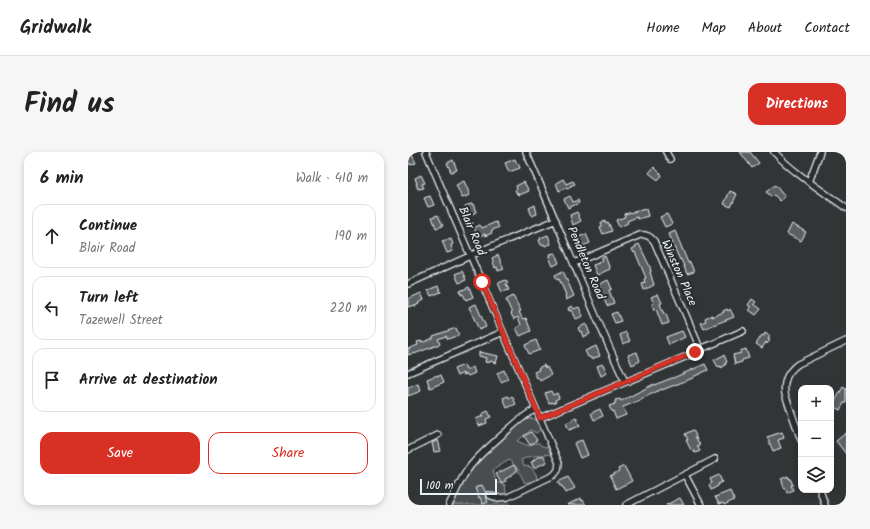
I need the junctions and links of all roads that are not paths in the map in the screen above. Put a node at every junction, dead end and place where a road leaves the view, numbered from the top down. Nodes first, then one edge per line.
1 (426, 152) edge
2 (526, 152) edge
3 (666, 152) edge
4 (774, 152) edge
5 (820, 152) edge
6 (670, 159) dead end
7 (809, 182) junction
8 (846, 208) edge
9 (556, 220) junction
10 (471, 256) junction
11 (574, 263) junction
12 (408, 284) edge
13 (742, 331) dead end
14 (503, 332) junction
15 (846, 341) edge
16 (696, 351) junction
17 (408, 373) edge
18 (625, 382) junction
19 (536, 409) junction
20 (540, 418) junction
21 (798, 431) edge
22 (438, 434) dead end
23 (408, 450) edge
24 (715, 460) dead end
25 (685, 475) junction
26 (821, 493) edge
27 (489, 495) dead end
28 (449, 505) edge
29 (626, 505) edge
30 (701, 505) edge
31 (825, 505) edge

1 - 10 street, Blair Road
2 - 9 street, Pendleton Road
3 - 6 street
4 - 7 street
5 - 7 street
7 - 8 street
9 - 10 street
9 - 11 street, Pendleton Road
10 - 12 street
10 - 14 street, Blair Road
11 - 16 street, Winston Place
11 - 18 street, Pendleton Road
13 - 16 street
14 - 17 street
14 - 19 street, Blair Road
15 - 21 street
16 - 18 street
18 - 20 street
19 - 20 street, Blair Road
19 - 28 street
20 - 27 street, Blair Road
22 - 23 street
24 - 25 street
25 - 29 street
25 - 30 street
26 - 31 street

